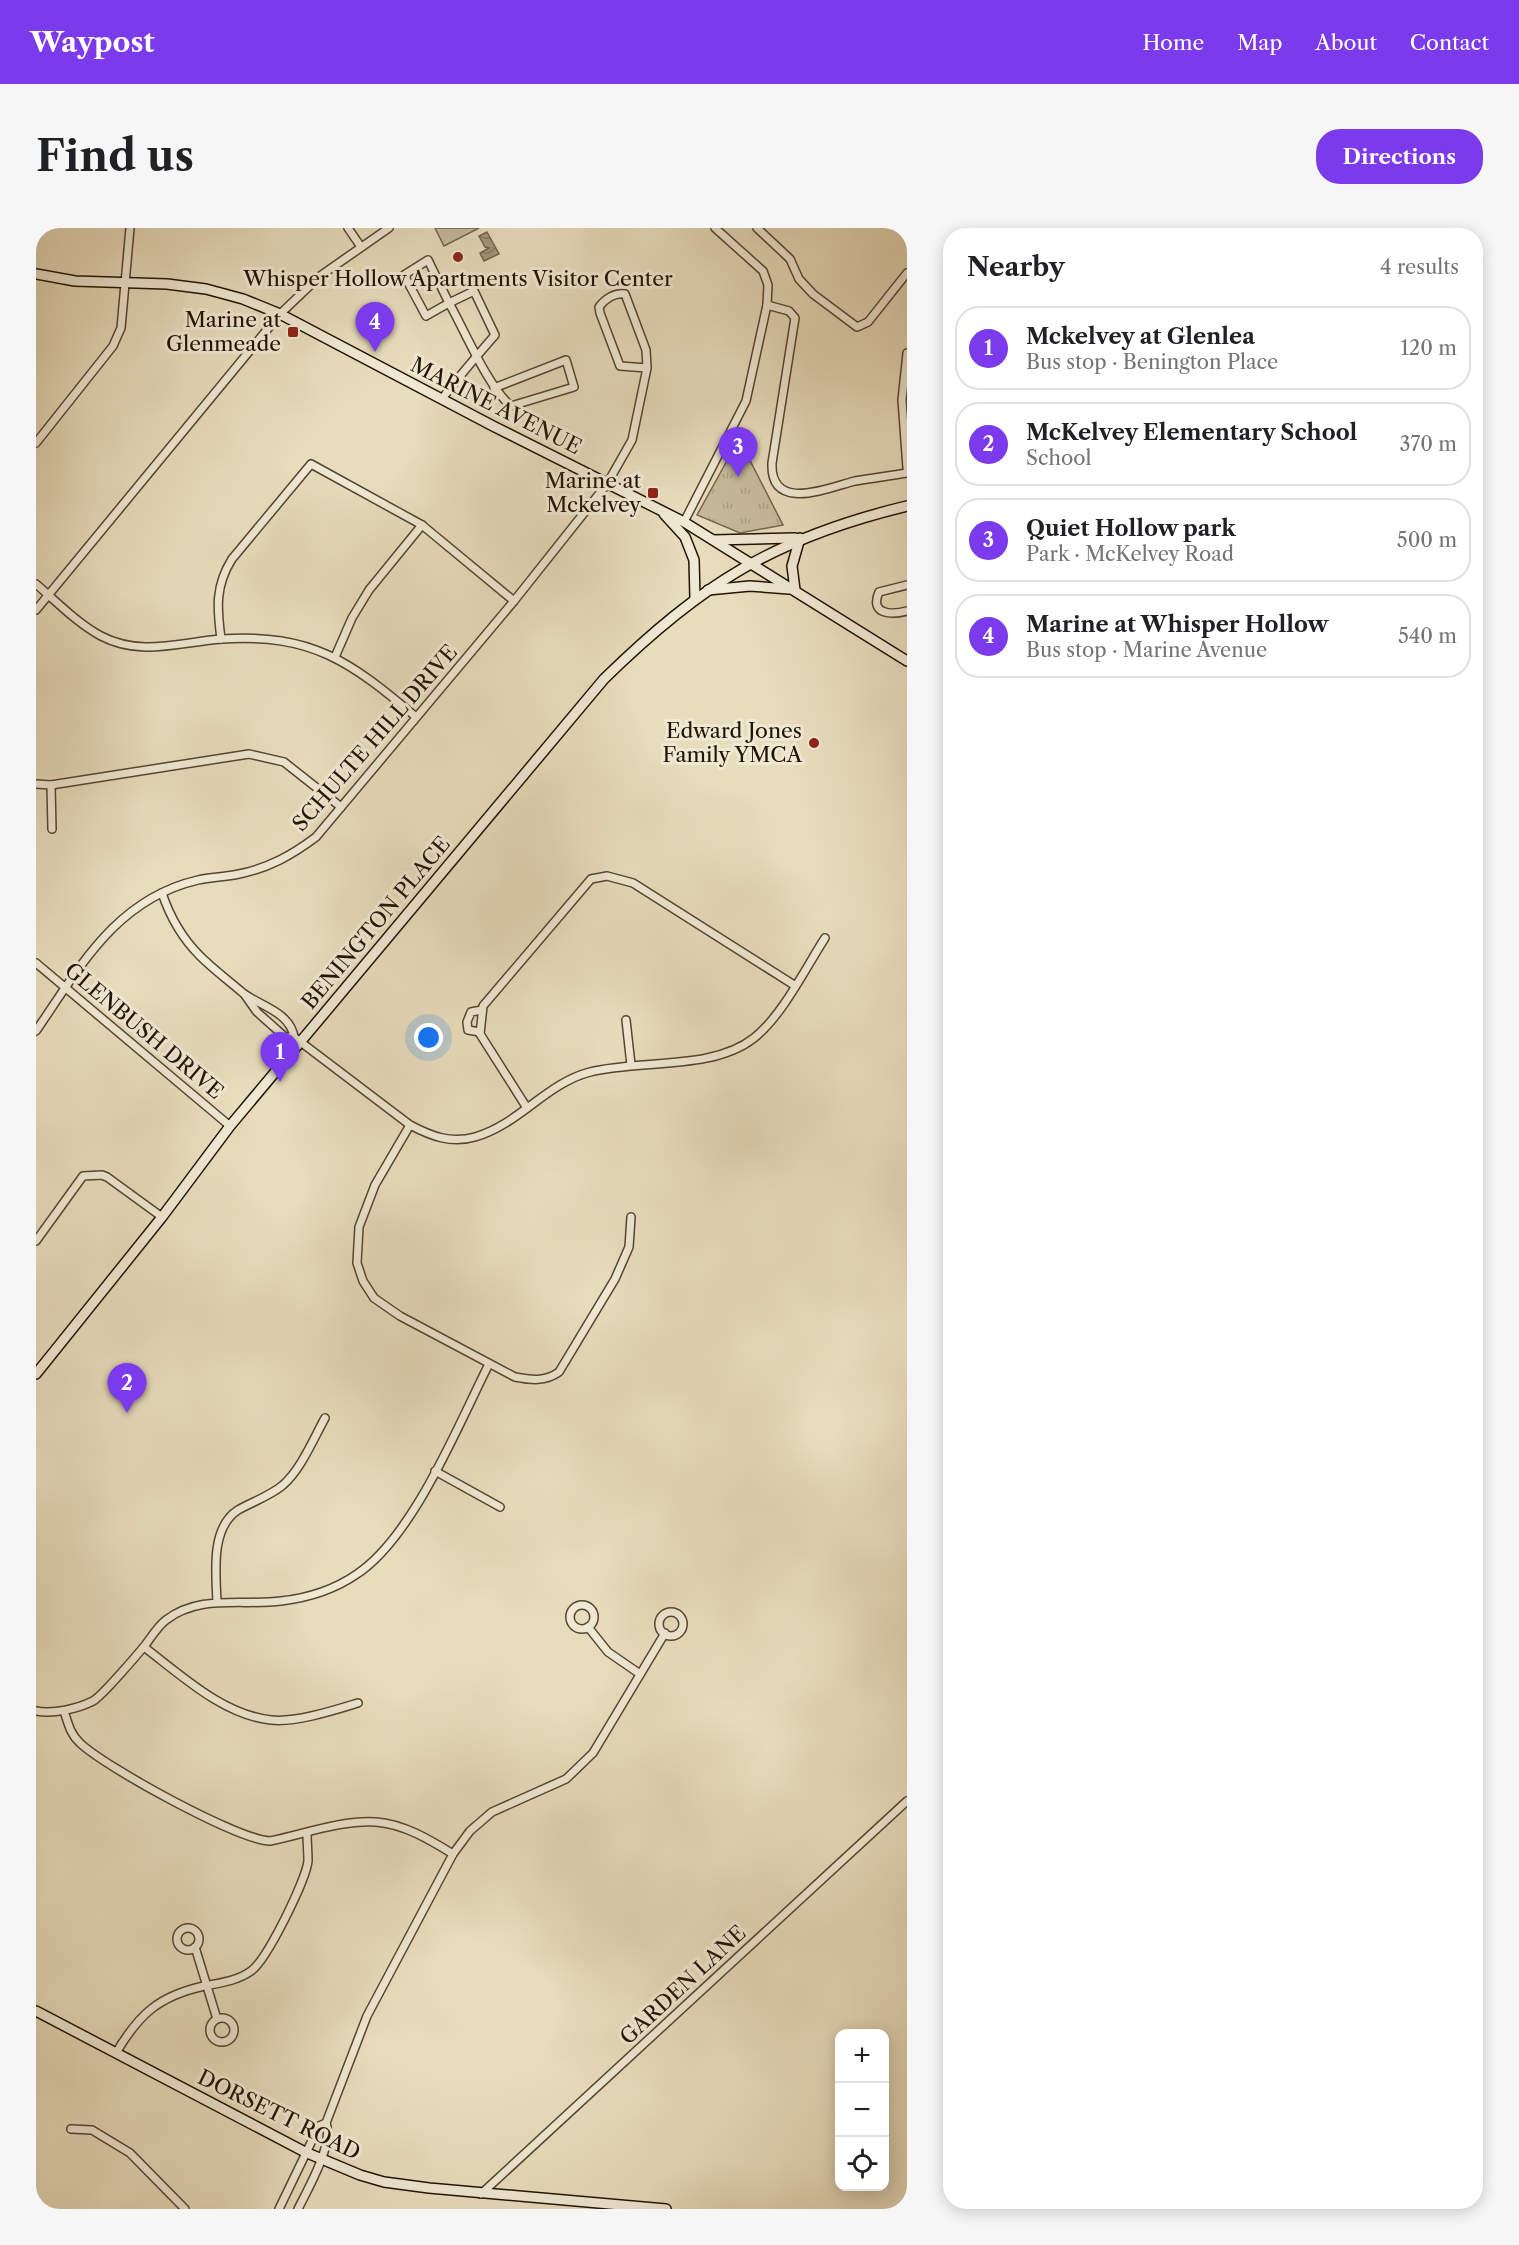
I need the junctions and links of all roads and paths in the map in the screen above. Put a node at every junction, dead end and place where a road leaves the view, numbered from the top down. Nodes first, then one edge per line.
1 (130, 228) edge
2 (348, 228) edge
3 (389, 228) edge
4 (716, 228) edge
5 (757, 228) edge
6 (361, 247) junction
7 (907, 273) edge
8 (36, 274) edge
9 (125, 284) junction
10 (449, 303) junction
11 (767, 305) junction
12 (280, 314) junction
13 (907, 353) edge
14 (478, 355) junction
15 (647, 368) junction
16 (494, 388) junction
17 (442, 399) junction
18 (36, 443) edge
19 (907, 468) edge
20 (907, 473) edge
21 (607, 484) junction
22 (907, 506) edge
23 (662, 511) junction
24 (684, 522) junction
25 (422, 525) junction
26 (800, 538) junction
27 (714, 540) junction
28 (752, 562) junction
29 (36, 584) edge
30 (907, 585) edge
31 (795, 590) junction
32 (705, 591) junction
33 (49, 595) junction
34 (695, 598) junction
35 (514, 601) junction
36 (36, 610) edge
37 (907, 611) edge
38 (221, 639) junction
39 (335, 657) junction
40 (907, 661) edge
41 (416, 717) junction
42 (36, 784) edge
43 (51, 785) junction
44 (341, 807) junction
45 (52, 830) dead end
46 (162, 893) junction
47 (825, 938) dead end
48 (36, 963) edge
49 (795, 985) junction
50 (66, 987) junction
51 (245, 995) junction
52 (482, 1010) junction
53 (626, 1020) dead end
54 (36, 1031) edge
55 (480, 1032) junction
56 (297, 1040) junction
57 (631, 1065) junction
58 (527, 1108) junction
59 (410, 1125) junction
60 (230, 1126) junction
61 (162, 1217) junction
62 (631, 1217) dead end
63 (36, 1241) edge
64 (489, 1364) junction
65 (36, 1374) edge
66 (325, 1418) dead end
67 (435, 1471) junction
68 (500, 1507) dead end
69 (217, 1602) junction
70 (588, 1627) dead end
71 (665, 1634) dead end
72 (144, 1647) junction
73 (640, 1674) junction
74 (358, 1703) dead end
75 (36, 1711) edge
76 (64, 1711) junction
77 (907, 1801) edge
78 (306, 1833) junction
79 (453, 1854) junction
80 (195, 1947) dead end
81 (205, 1986) junction
82 (36, 2010) edge
83 (218, 2019) dead end
84 (116, 2053) junction
85 (326, 2123) junction
86 (71, 2129) dead end
87 (305, 2152) junction
88 (322, 2160) junction
89 (481, 2194) junction
90 (185, 2209) edge
91 (279, 2209) edge
92 (298, 2209) edge
93 (666, 2209) edge

1 - 9 street
2 - 6 street
3 - 6 street
4 - 11 street
5 - 7 street
6 - 12 street
8 - 9 main road, MARINE AVENUE
9 - 12 main road, MARINE AVENUE
9 - 18 street
10 - 10 street
10 - 14 street
10 - 14 street
11 - 20 street
11 - 24 street
12 - 17 main road, MARINE AVENUE
12 - 33 street
13 - 19 street
14 - 16 street
14 - 17 street
15 - 15 street, SCHULTE HILL DRIVE
15 - 21 street, SCHULTE HILL DRIVE
16 - 16 street
17 - 21 main road, MARINE AVENUE
21 - 23 main road, MARINE AVENUE
21 - 35 street, SCHULTE HILL DRIVE
22 - 26 main road
23 - 24 main road, MARINE AVENUE
23 - 34 main road
24 - 27 main road, MARINE AVENUE
25 - 35 street
25 - 38 street
25 - 39 street
26 - 27 main road
26 - 28 main road, BENINGTON PLACE
26 - 31 main road
27 - 28 main road, MARINE AVENUE
28 - 31 main road, MARINE AVENUE
28 - 32 main road, BENINGTON PLACE
29 - 33 street
30 - 37 street
31 - 32 main road
31 - 40 main road, MARINE AVENUE
32 - 34 main road, BENINGTON PLACE
33 - 36 street
33 - 38 street
34 - 56 main road, BENINGTON PLACE
35 - 41 street, SCHULTE HILL DRIVE
38 - 39 street
39 - 41 street
41 - 44 street, SCHULTE HILL DRIVE
42 - 43 street
43 - 44 street
43 - 45 street
44 - 46 street, SCHULTE HILL DRIVE
46 - 50 street, SCHULTE HILL DRIVE
46 - 51 street
47 - 49 street
48 - 50 street, GLENBUSH DRIVE
49 - 52 street
49 - 57 street
50 - 54 street, SCHULTE HILL DRIVE
50 - 60 street, GLENBUSH DRIVE
51 - 56 street
51 - 56 street
52 - 55 street
52 - 55 street
53 - 57 street
55 - 58 street
56 - 59 street
56 - 60 main road, BENINGTON PLACE
57 - 58 street
58 - 59 street
59 - 64 street
60 - 61 main road, BENINGTON PLACE
61 - 63 street
61 - 65 main road, BENINGTON PLACE
62 - 64 street
64 - 67 street
66 - 69 street
67 - 68 street
67 - 69 street
69 - 72 street
70 - 73 street
71 - 73 street
72 - 74 street
72 - 76 street
73 - 79 street
75 - 76 street
76 - 78 street
77 - 89 street, GARDEN LANE
78 - 79 street
78 - 81 street
79 - 85 street
80 - 81 street
81 - 83 street
81 - 84 street
82 - 84 main road, DORSETT ROAD
84 - 87 main road, DORSETT ROAD
85 - 87 street
85 - 88 street
86 - 90 street
87 - 88 main road, DORSETT ROAD
87 - 91 street
88 - 89 main road, DORSETT ROAD
88 - 92 street
89 - 93 main road, DORSETT ROAD

